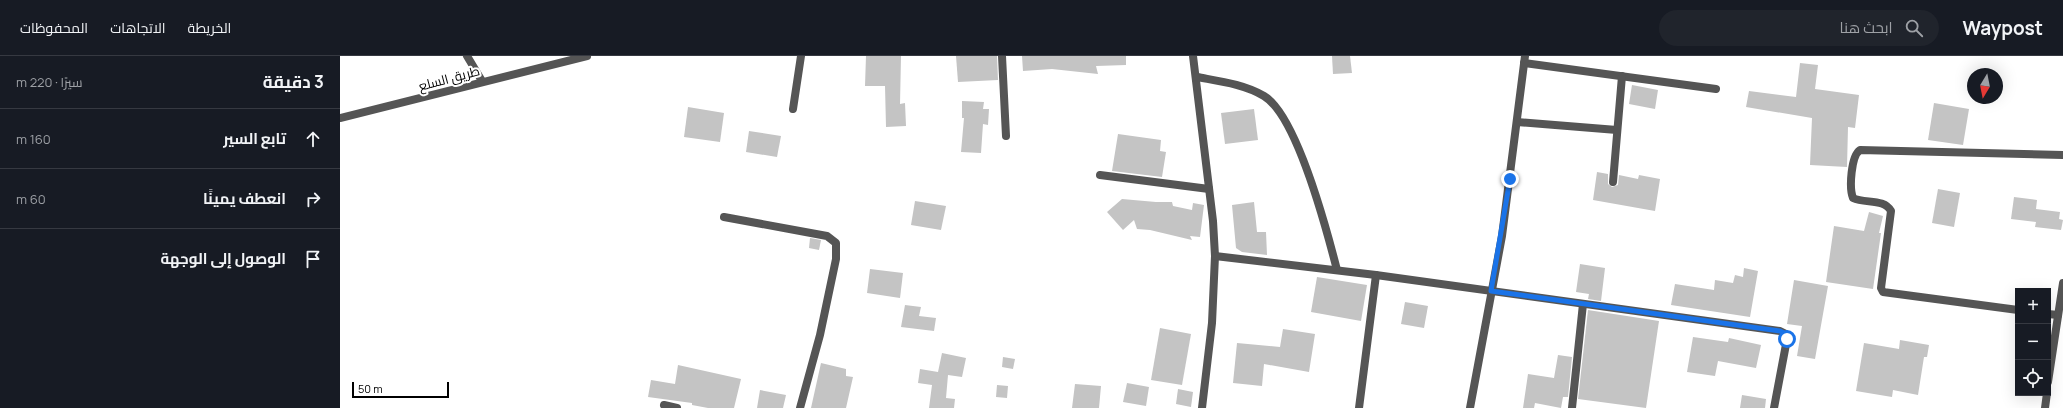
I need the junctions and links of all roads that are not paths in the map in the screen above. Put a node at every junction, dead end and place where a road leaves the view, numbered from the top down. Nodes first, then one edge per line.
1 (467, 56) edge
2 (587, 56) edge
3 (801, 56) edge
4 (1002, 56) edge
5 (1193, 56) edge
6 (1525, 59) edge
7 (1622, 76) junction
8 (1196, 77) junction
9 (482, 81) junction
10 (1716, 89) dead end
11 (793, 109) dead end
12 (340, 118) edge
13 (1517, 122) junction
14 (1617, 130) junction
15 (1006, 136) dead end
16 (2063, 155) edge
17 (1100, 174) dead end
18 (1613, 182) dead end
19 (1209, 190) junction
20 (724, 217) dead end
21 (1215, 256) junction
22 (1337, 270) junction
23 (1376, 275) junction
24 (2063, 283) edge
25 (1491, 291) junction
26 (2061, 302) edge
27 (1583, 304) junction
28 (2015, 310) edge
29 (2051, 314) edge
30 (2058, 315) junction
31 (2051, 362) edge
32 (2047, 396) edge
33 (664, 405) dead end
34 (677, 408) edge
35 (800, 408) edge
36 (1202, 408) edge
37 (1359, 408) edge
38 (1470, 408) edge
39 (1572, 408) edge
40 (1774, 408) edge
41 (2045, 408) edge

1 - 9 street
2 - 9 street, طريق السلع
3 - 11 street
4 - 15 street
5 - 8 street
6 - 7 street
6 - 13 street
7 - 10 street
7 - 14 street
8 - 19 street
8 - 22 street
9 - 12 street, طريق السلع
13 - 14 street
13 - 25 street
14 - 18 street
16 - 28 street
17 - 19 street
19 - 21 street
20 - 35 street
21 - 22 street
21 - 36 street
22 - 23 street
23 - 25 street
23 - 37 street
24 - 26 street
25 - 27 street
25 - 38 street
26 - 30 street
27 - 39 street
27 - 40 street
29 - 30 street
30 - 31 street
32 - 41 street
33 - 34 street

